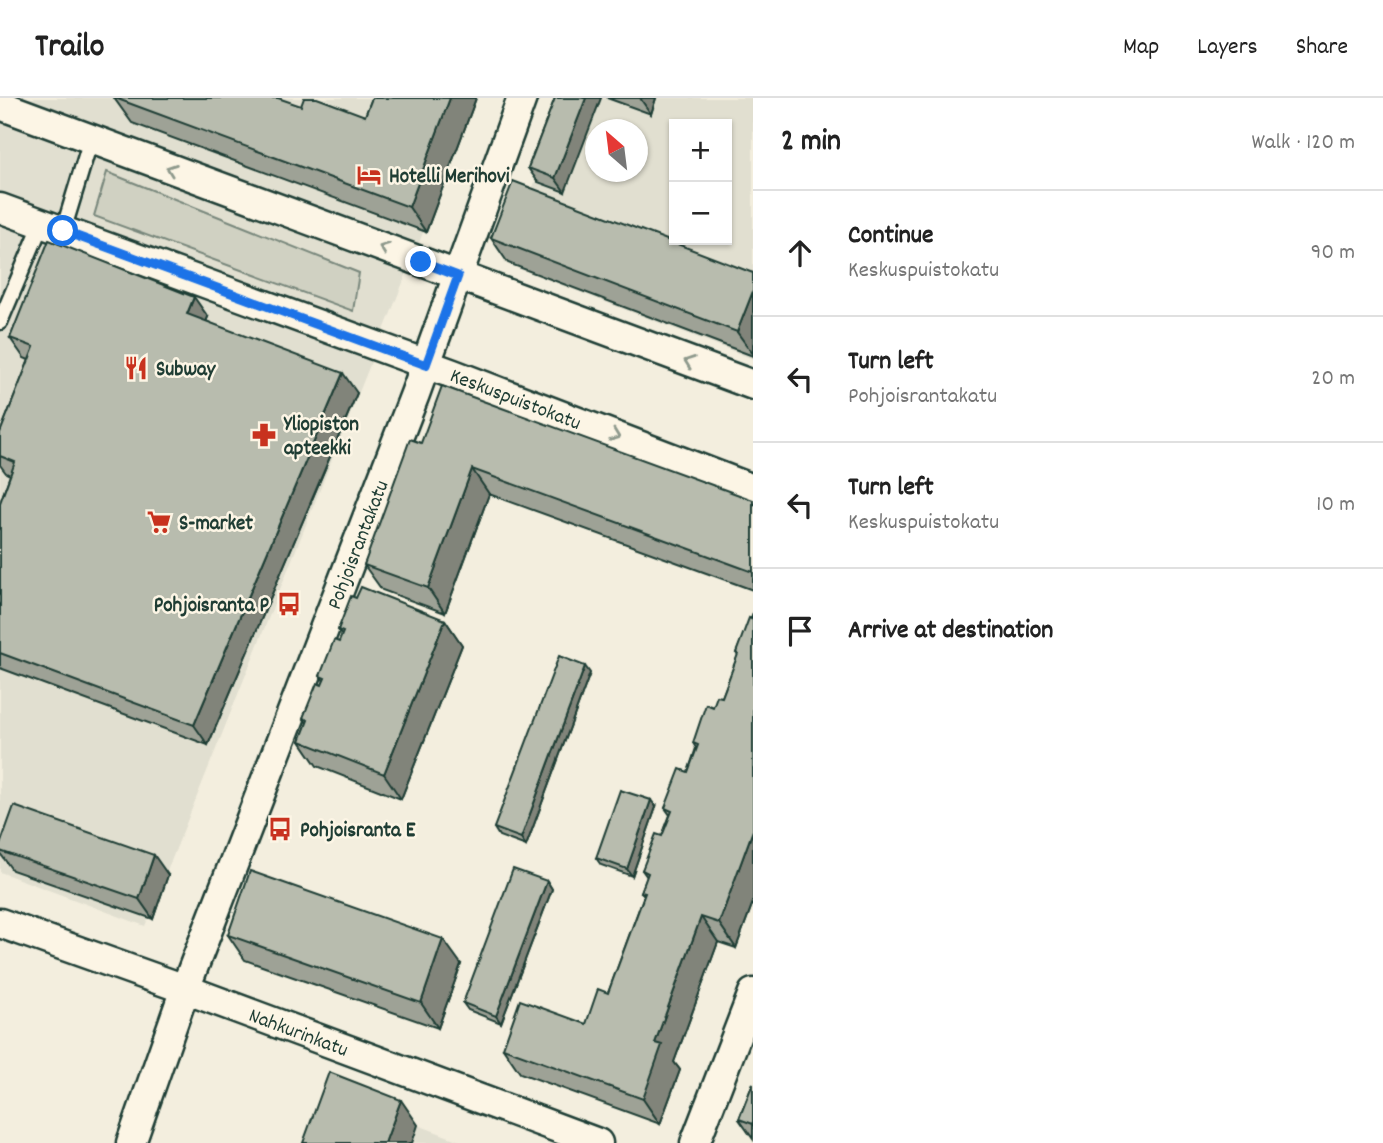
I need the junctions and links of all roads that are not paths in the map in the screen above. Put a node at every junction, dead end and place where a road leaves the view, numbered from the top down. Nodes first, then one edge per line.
1 (522, 98) edge
2 (0, 105) edge
3 (91, 139) junction
4 (0, 208) edge
5 (53, 227) junction
6 (458, 276) junction
7 (0, 322) edge
8 (426, 365) junction
9 (753, 385) edge
10 (753, 489) edge
11 (0, 923) edge
12 (186, 989) junction
13 (753, 993) edge
14 (131, 1143) edge
15 (598, 1143) edge
16 (695, 1143) edge

1 - 6 street, Pohjoisrantakatu
2 - 3 street
3 - 5 lane
6 -> 3 street
4 - 5 street, Keskuspuistokatu
5 - 7 lane
5 - 8 street, Keskuspuistokatu
6 - 8 street, Pohjoisrantakatu
9 -> 6 street
8 -> 10 street, Keskuspuistokatu
8 - 12 street, Pohjoisrantakatu
11 - 12 street, Nahkurinkatu
12 - 14 street, Pohjoisrantakatu
12 - 15 street, Nahkurinkatu
13 - 16 street

